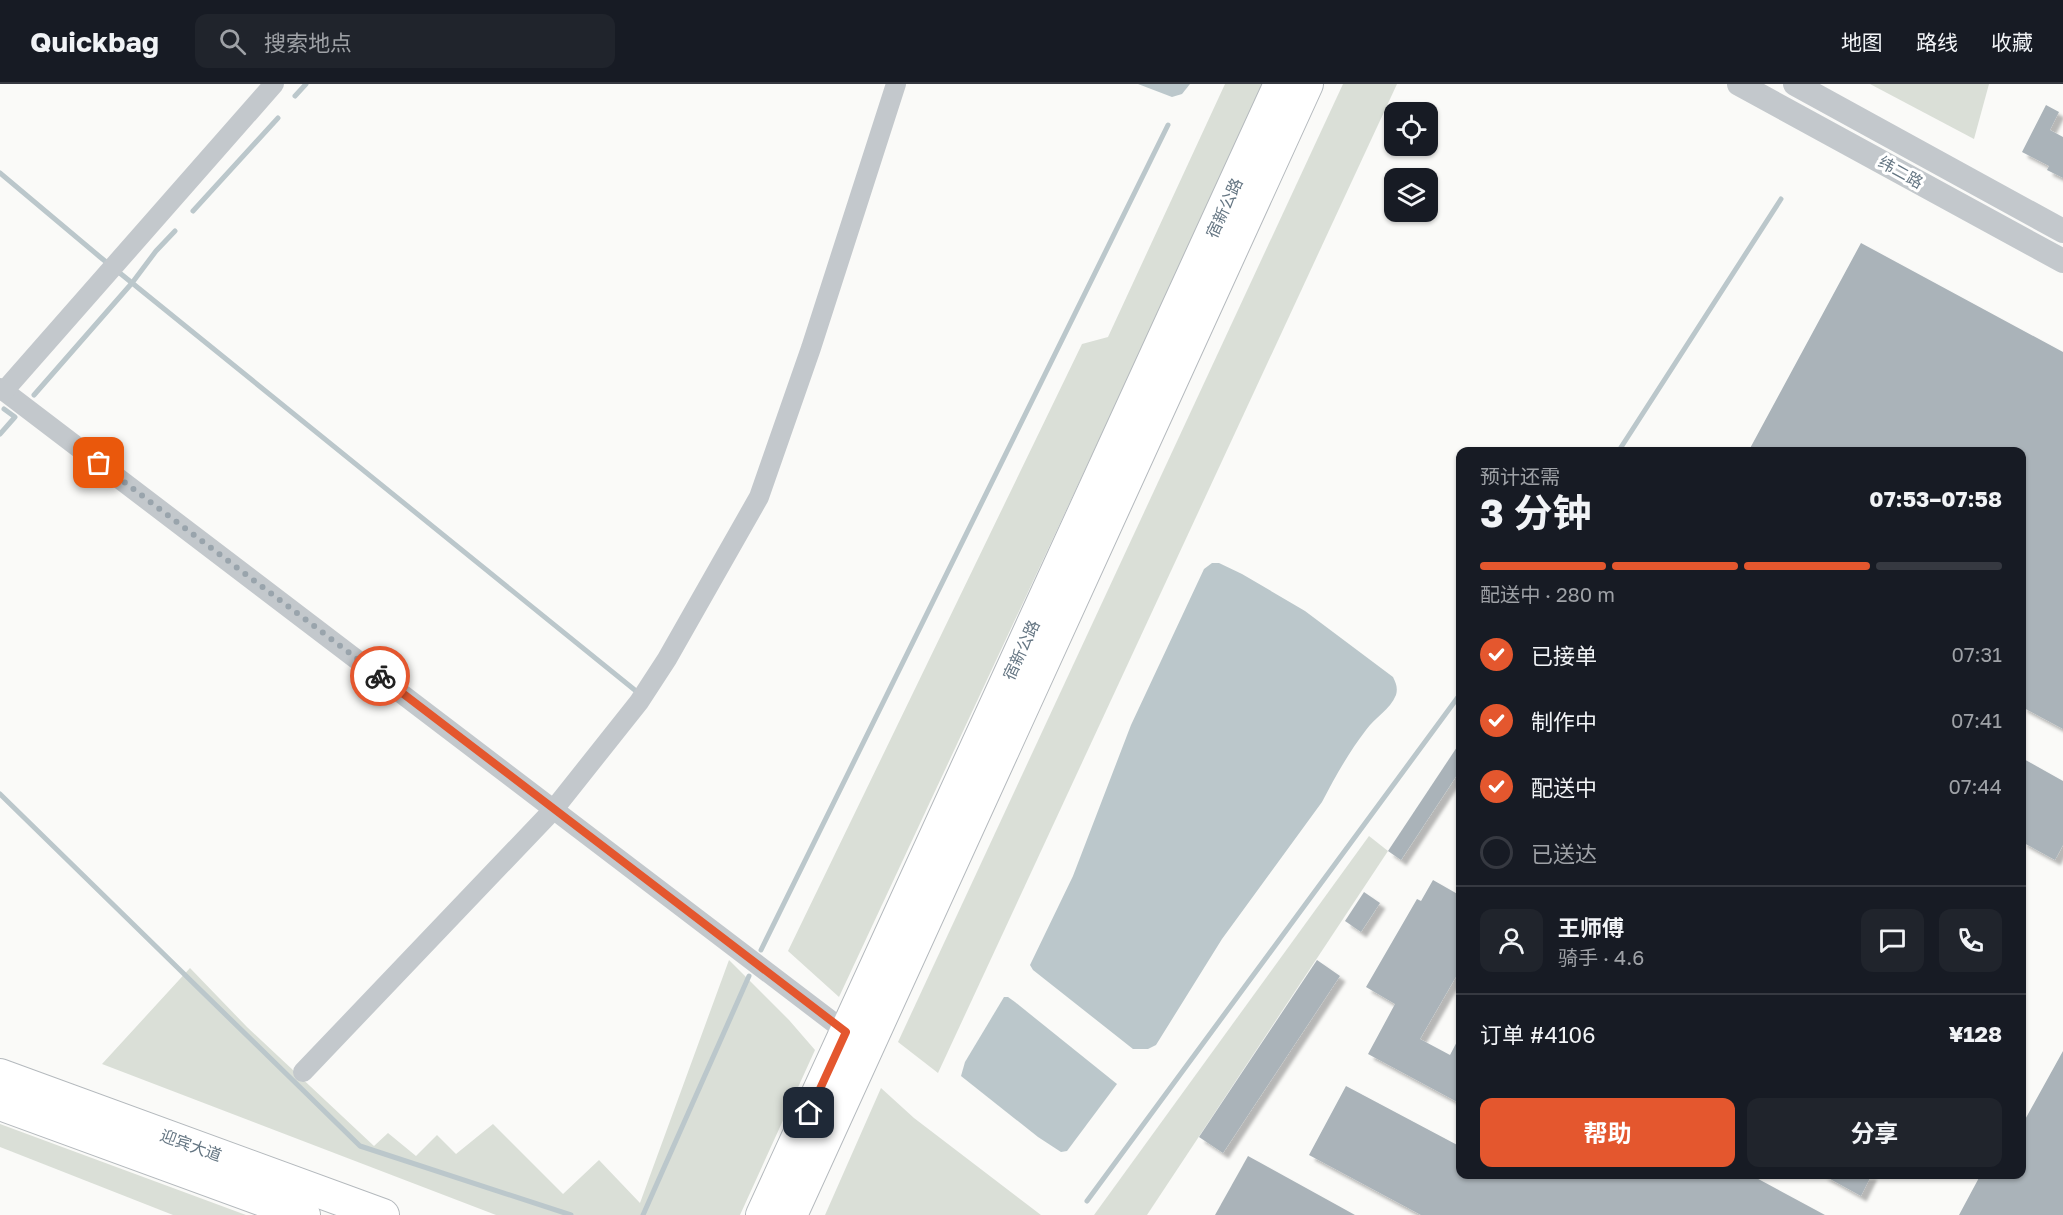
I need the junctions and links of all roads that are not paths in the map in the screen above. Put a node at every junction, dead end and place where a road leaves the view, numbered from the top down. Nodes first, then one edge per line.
1 (274, 84) edge
2 (896, 84) edge
3 (1280, 84) edge
4 (1307, 84) edge
5 (1317, 84) edge
6 (1739, 84) edge
7 (1795, 84) edge
8 (1257, 194) junction
9 (2063, 231) edge
10 (2063, 261) edge
11 (2, 389) edge
12 (554, 809) junction
13 (846, 1032) junction
14 (303, 1072) dead end
15 (0, 1075) edge
16 (0, 1104) edge
17 (304, 1215) edge
18 (383, 1215) edge
19 (762, 1215) edge
20 (791, 1215) edge

1 - 11 street
2 - 12 street
3 - 13 highway, 宿新公路
4 - 8 highway, 宿新公路
5 - 8 street
6 - 10 street, 纬二路
7 - 9 street, 纬二路
8 - 20 highway, 宿新公路
11 - 12 street
12 - 13 street
12 - 14 street
13 - 19 highway, 宿新公路
15 - 18 highway, 迎宾大道
16 - 17 highway, 迎宾大道

